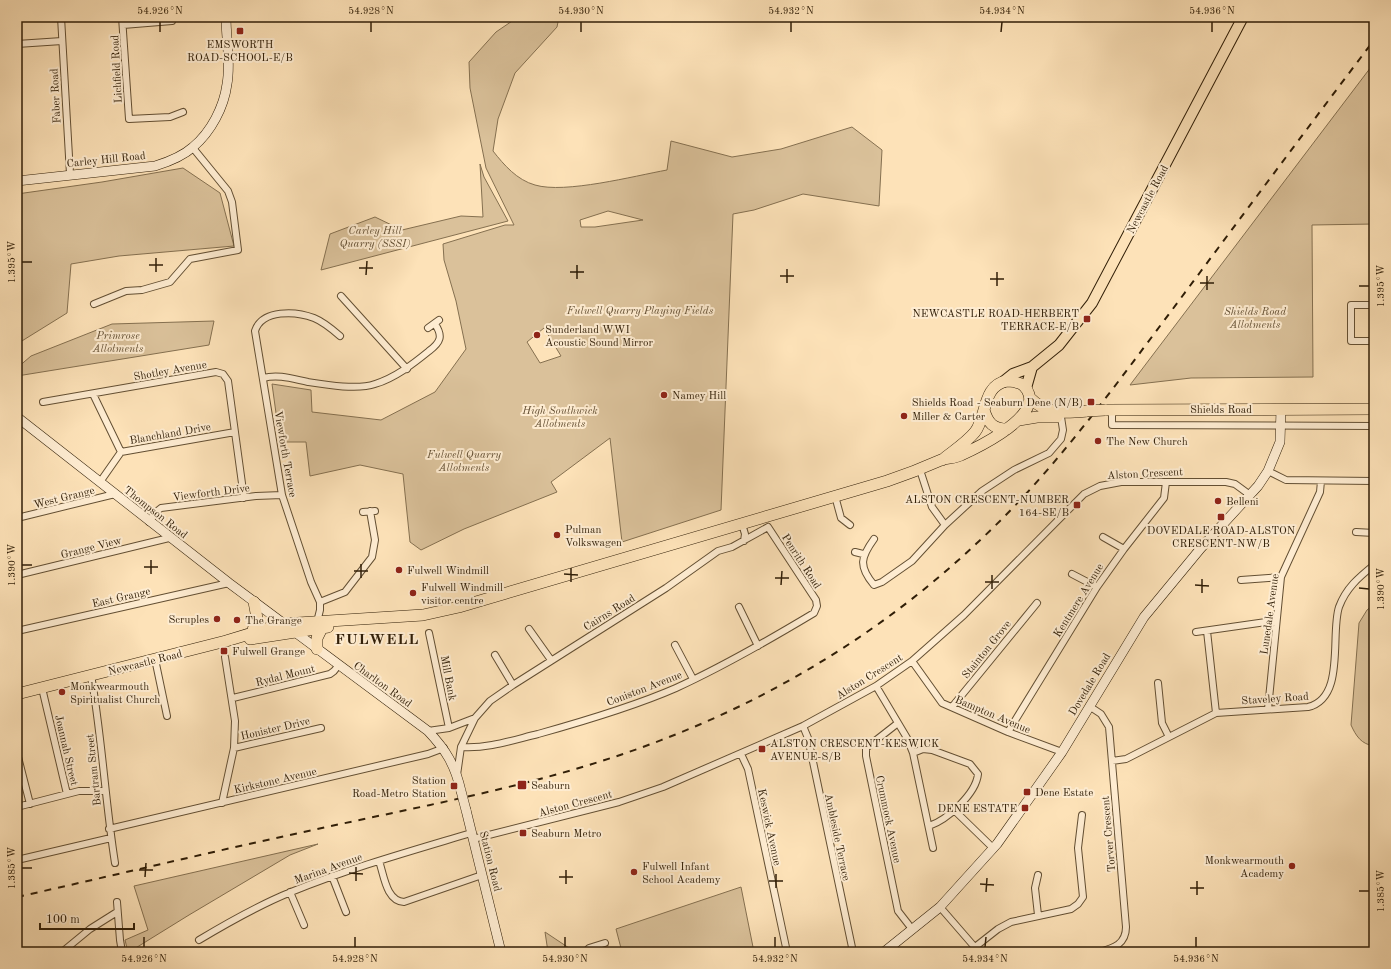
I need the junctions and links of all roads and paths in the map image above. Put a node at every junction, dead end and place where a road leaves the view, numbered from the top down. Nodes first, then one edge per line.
1 (61, 17) edge
2 (122, 17) edge
3 (226, 17) edge
4 (1242, 17) edge
5 (172, 21) dead end
6 (123, 25) junction
7 (62, 41) junction
8 (17, 44) edge
9 (183, 112) dead end
10 (193, 148) junction
11 (70, 174) junction
12 (17, 181) edge
13 (341, 296) dead end
14 (94, 304) dead end
15 (1374, 305) edge
16 (428, 328) dead end
17 (340, 336) dead end
18 (1374, 341) edge
19 (1032, 367) junction
20 (407, 368) junction
21 (263, 378) junction
22 (1002, 382) junction
23 (1028, 393) junction
24 (93, 394) junction
25 (42, 402) dead end
26 (1281, 409) junction
27 (1374, 409) edge
28 (984, 410) junction
29 (1108, 410) junction
30 (1065, 415) junction
31 (17, 417) edge
32 (1019, 420) junction
33 (1281, 424) junction
34 (1374, 426) edge
35 (1007, 429) junction
36 (235, 432) junction
37 (121, 452) junction
38 (942, 460) junction
39 (920, 470) junction
40 (1268, 471) junction
41 (1321, 481) junction
42 (1374, 481) edge
43 (100, 482) junction
44 (1166, 482) junction
45 (115, 494) junction
46 (282, 495) junction
47 (1250, 495) junction
48 (835, 496) junction
49 (244, 498) junction
50 (363, 512) dead end
51 (769, 516) junction
52 (17, 518) edge
53 (841, 518) junction
54 (834, 521) dead end
55 (149, 522) junction
56 (742, 524) junction
57 (850, 524) dead end
58 (945, 525) junction
59 (768, 527) junction
60 (1356, 532) dead end
61 (1374, 533) edge
62 (1103, 537) dead end
63 (169, 538) junction
64 (874, 539) dead end
65 (744, 541) junction
66 (1124, 549) junction
67 (855, 552) dead end
68 (863, 554) junction
69 (1374, 565) edge
70 (1072, 574) dead end
71 (17, 575) edge
72 (1281, 577) junction
73 (1241, 580) dead end
74 (229, 584) junction
75 (1097, 587) junction
76 (254, 602) junction
77 (320, 602) junction
78 (1036, 603) dead end
79 (817, 606) joint
80 (739, 607) dead end
81 (1276, 623) junction
82 (282, 624) junction
83 (319, 625) junction
84 (530, 629) dead end
85 (17, 631) edge
86 (1207, 631) junction
87 (1196, 632) dead end
88 (252, 633) junction
89 (296, 633) junction
90 (429, 633) dead end
91 (226, 641) junction
92 (675, 645) dead end
93 (758, 646) junction
94 (316, 649) junction
95 (495, 655) dead end
96 (226, 657) dead end
97 (155, 659) junction
98 (551, 660) junction
99 (912, 660) junction
100 (338, 666) junction
101 (91, 675) junction
102 (693, 679) junction
103 (1158, 683) dead end
104 (513, 685) junction
105 (876, 686) junction
106 (42, 688) junction
107 (17, 694) edge
108 (233, 698) junction
109 (1089, 706) junction
110 (952, 707) junction
111 (1268, 709) junction
112 (1216, 713) junction
113 (167, 716) dead end
114 (475, 718) junction
115 (898, 723) junction
116 (803, 726) junction
117 (321, 728) dead end
118 (449, 728) junction
119 (428, 731) junction
120 (1008, 732) junction
121 (1169, 737) junction
122 (461, 747) junction
123 (234, 748) junction
124 (444, 748) junction
125 (1062, 752) junction
126 (17, 753) edge
127 (913, 753) junction
128 (741, 754) junction
129 (1112, 761) junction
130 (457, 775) junction
131 (105, 791) junction
132 (67, 794) junction
133 (222, 802) junction
134 (30, 804) junction
135 (17, 807) edge
136 (954, 810) junction
137 (1082, 816) dead end
138 (929, 826) junction
139 (109, 828) junction
140 (472, 836) junction
141 (111, 838) junction
142 (933, 848) dead end
143 (993, 848) junction
144 (17, 860) edge
145 (379, 861) junction
146 (115, 863) dead end
147 (482, 875) junction
148 (1038, 875) dead end
149 (332, 876) junction
150 (290, 892) junction
151 (117, 902) dead end
152 (940, 907) junction
153 (117, 912) junction
154 (346, 912) dead end
155 (1038, 915) junction
156 (304, 925) dead end
157 (912, 929) junction
158 (199, 940) dead end
159 (605, 943) dead end
160 (975, 947) junction
161 (62, 952) edge
162 (122, 952) edge
163 (501, 952) edge
164 (586, 952) edge
165 (788, 952) edge
166 (852, 952) edge
167 (884, 952) edge
168 (979, 952) edge
169 (1099, 952) edge

1 - 7 street, Faber Road
2 - 6 street, Lichfield Road
3 - 10 street
4 - 19 main road, Newcastle Road
5 - 6 street
6 - 9 street, Lichfield Road
7 - 8 street
7 - 11 street, Faber Road
10 - 11 street, Carley Hill Road
10 - 14 street
11 - 12 street, Carley Hill Road
13 - 20 street
15 - 18 street
16 - 20 street
17 - 21 street, Viewforth Terrace
19 - 22 main road, Newcastle Road
19 - 23 main road
20 - 21 street
21 - 46 street, Viewforth Terrace
22 - 23 highway
22 - 28 highway
23 - 30 highway
23 - 32 highway
24 - 25 street, Shotley Avenue
24 - 36 street, Shotley Avenue
24 - 37 street
26 - 27 highway, Shields Road
26 - 29 highway, Shields Road
26 - 33 street, Dovedale Road
28 - 35 highway
28 - 38 highway
29 - 30 highway, Shields Road, bridge
29 - 33 street
30 - 32 highway
30 - 58 street
31 - 43 street, Thompson Road
32 - 35 highway
33 - 34 street
33 - 40 street, Dovedale Road
35 - 38 highway
36 - 37 street, Blanchland Drive
36 - 49 street, Shotley Avenue
37 - 43 street, Blanchland Drive
38 - 39 highway
39 - 48 highway
39 - 58 street
40 - 41 street
40 - 47 street, Dovedale Road
41 - 42 street
41 - 72 street, Lunedale Avenue
43 - 45 street, Thompson Road
44 - 47 street, Alston Crescent
44 - 66 street, Kentmere Avenue
44 - 99 street, Alston Crescent
45 - 52 street, West Grange
45 - 55 street, Thompson Road
46 - 49 street, Viewforth Drive
46 - 77 street, Viewforth Terrace
47 - 109 street, Dovedale Road
48 - 51 highway
48 - 53 street
49 - 55 street, Viewforth Drive
50 - 77 street
51 - 56 highway
51 - 59 street
53 - 54 street
53 - 57 street
55 - 63 street, Thompson Road
56 - 65 street
56 - 83 highway
58 - 68 street
59 - 65 street, Cairns Road
59 - 79 street, Penrith Road
60 - 61 street
62 - 66 street
63 - 71 street, Grange View
63 - 74 street, Thompson Road
64 - 68 street
65 - 98 street, Cairns Road
66 - 75 street, Kentmere Avenue
67 - 68 street
69 - 111 street, Staveley Road
70 - 75 street
72 - 73 street
72 - 81 street, Lunedale Avenue
74 - 76 street, Thompson Road
74 - 85 street, East Grange
75 - 120 street, Kentmere Avenue
76 - 82 street, Thompson Road
76 - 88 highway
77 - 83 street
78 - 110 street, Stainton Grove
79 - 93 street, Coniston Avenue
80 - 93 street
81 - 86 street
81 - 111 street, Lunedale Avenue
82 - 83 highway, Newcastle Road
82 - 88 highway, Newcastle Road
82 - 89 street, Charlton Road
83 - 89 highway, Newcastle Road
83 - 94 highway
84 - 98 street
86 - 87 street
86 - 112 street
88 - 91 highway, Newcastle Road
89 - 91 highway, Newcastle Road
89 - 94 street, Charlton Road
90 - 118 street, Mill Bank
91 - 97 highway, Newcastle Road
92 - 102 street
93 - 102 street, Coniston Avenue
94 - 100 street, Charlton Road
95 - 104 street
96 - 108 street
97 - 101 highway, Newcastle Road
97 - 113 street
98 - 104 street, Cairns Road
99 - 105 street, Alston Crescent
99 - 110 street, Bampton Avenue
100 - 108 street, Rydal Mount
100 - 119 street, Charlton Road
101 - 106 highway, Newcastle Road
101 - 131 street, Bartram Street
102 - 122 street, Coniston Avenue
103 - 121 street
104 - 114 street, Cairns Road
105 - 115 street
105 - 116 street, Alston Crescent
106 - 107 highway, Newcastle Road
106 - 132 street, Joannah Street
108 - 123 street
109 - 125 street, Dovedale Road
109 - 129 street, Torver Crescent
110 - 120 street, Bampton Avenue
111 - 112 street, Staveley Road
112 - 121 street, Staveley Road
114 - 118 street, Cairns Road
114 - 122 street, Cairns Road
115 - 127 street
115 - 157 street, Crummock Avenue
116 - 128 street, Alston Crescent
116 - 166 street, Ambleside Terrace
117 - 123 street, Honister Drive
118 - 119 street, Cairns Road
119 - 124 street, Charlton Road
120 - 125 street, Bampton Avenue
121 - 129 street, Staveley Road
122 - 130 street, Cairns Road
123 - 133 street
124 - 130 street, Charlton Road
124 - 133 street, Kirkstone Avenue
125 - 143 street, Dovedale Road
126 - 134 street
127 - 136 street
127 - 138 street
128 - 140 street, Alston Crescent
128 - 165 street, Keswick Avenue
129 - 169 street, Torver Crescent
130 - 140 street, Station Road, bridge
131 - 132 street
131 - 139 street, Bartram Street
132 - 134 street
133 - 139 street, Kirkstone Avenue
134 - 135 street
136 - 138 street
136 - 143 street
137 - 155 street
138 - 142 street
139 - 141 street, Bartram Street
140 - 145 street, Marina Avenue
140 - 147 street, Station Road
141 - 144 street
141 - 146 street, Bartram Street
143 - 152 street, Dovedale Road
145 - 147 street
145 - 149 street, Marina Avenue
147 - 163 street, Station Road
148 - 155 street
149 - 150 street, Marina Avenue
149 - 154 street
150 - 156 street
150 - 158 street, Marina Avenue
151 - 153 street
152 - 157 street, Dovedale Road
152 - 160 street
153 - 161 street
153 - 162 street
155 - 160 street
157 - 167 street, Dovedale Road
159 - 164 street
160 - 168 street

